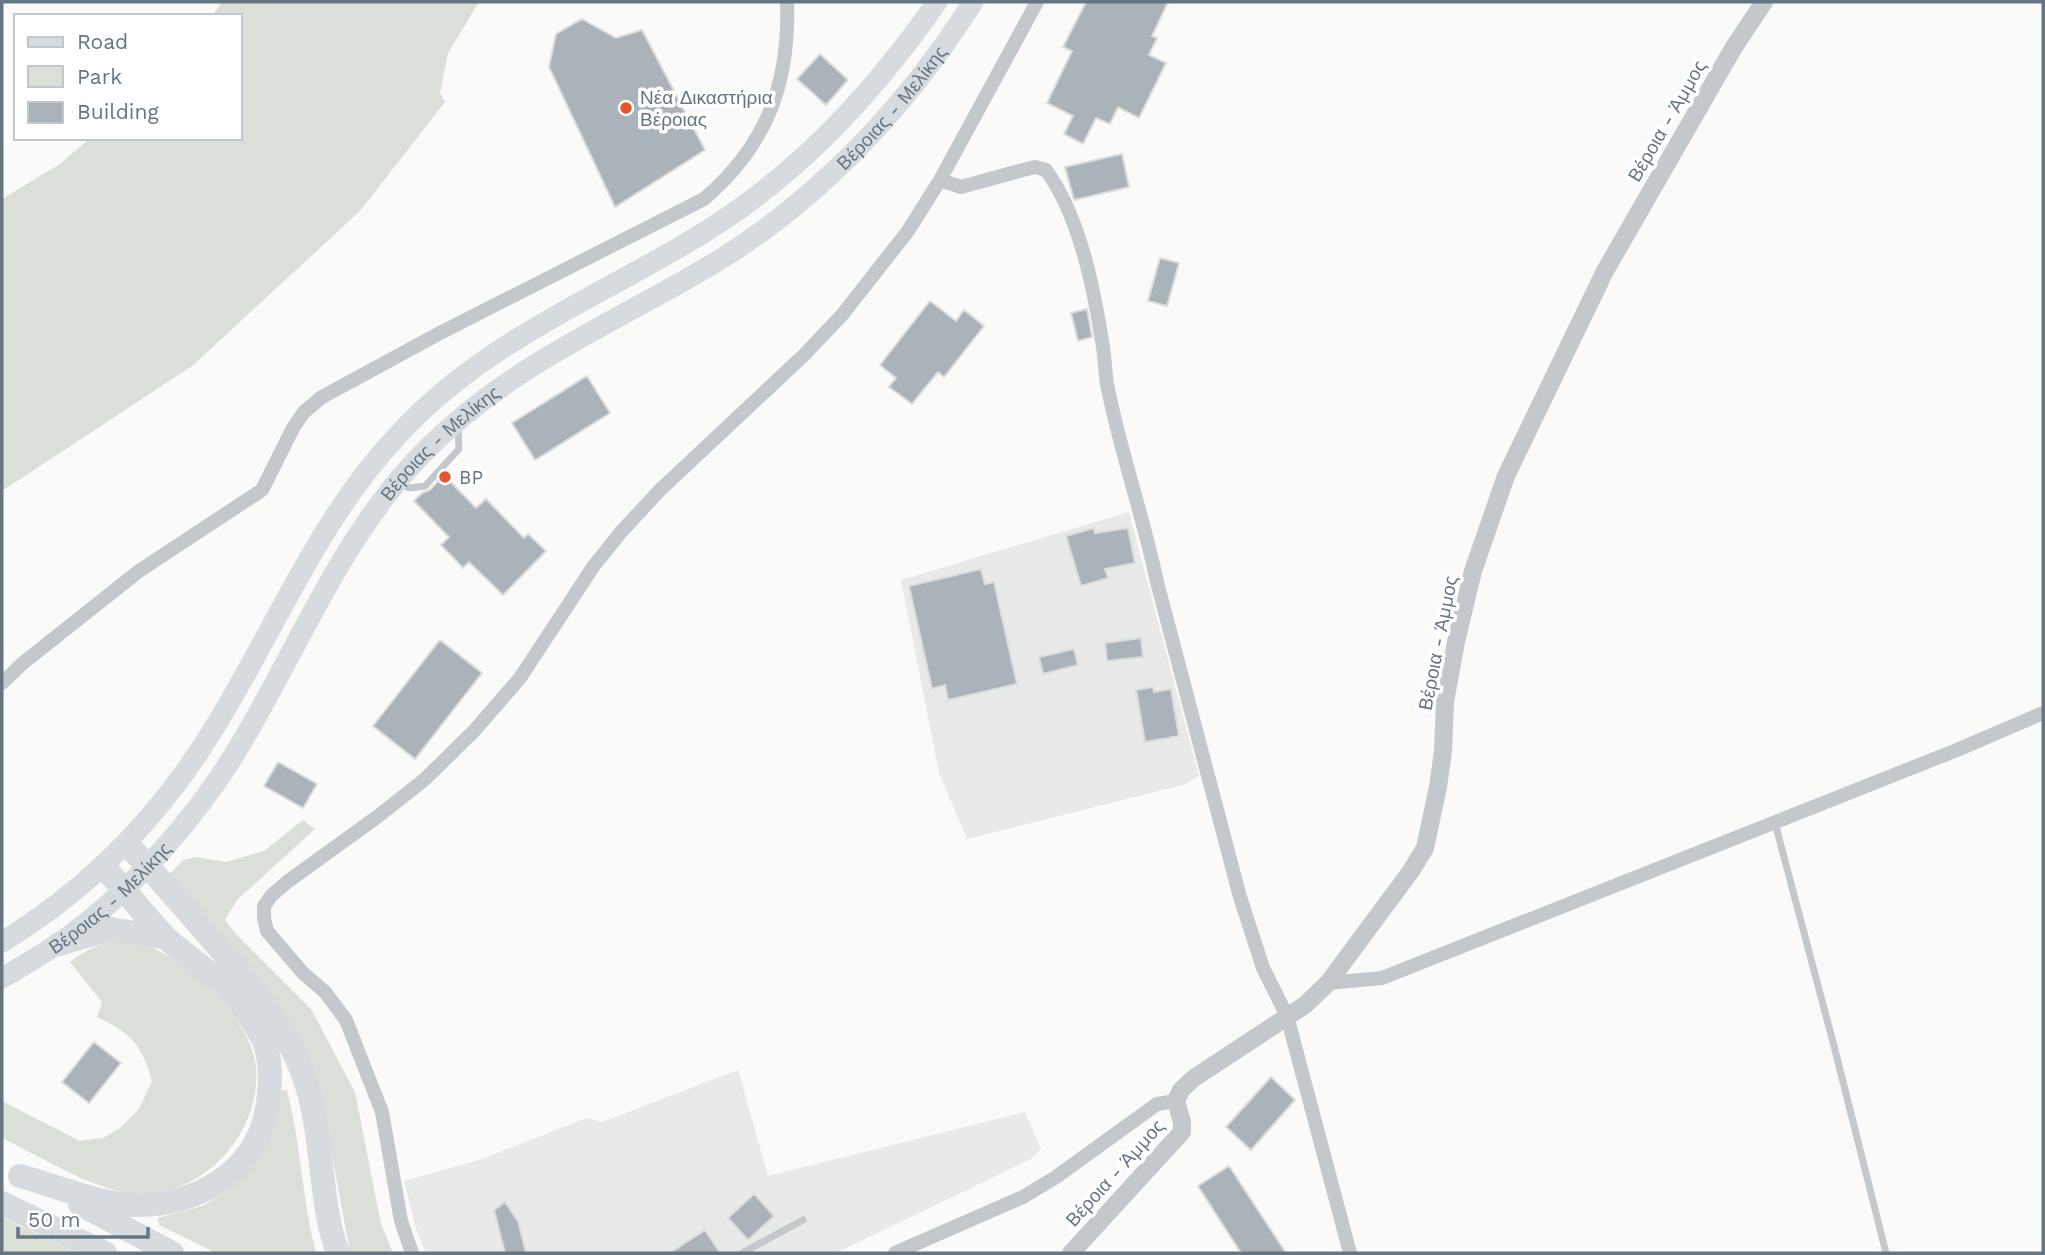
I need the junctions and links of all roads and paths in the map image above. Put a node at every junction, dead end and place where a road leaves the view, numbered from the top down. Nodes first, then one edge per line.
1 (787, 2) edge
2 (937, 2) edge
3 (974, 2) edge
4 (1037, 2) edge
5 (1765, 2) edge
6 (940, 180) junction
7 (2, 683) edge
8 (2043, 713) edge
9 (1775, 823) junction
10 (127, 844) junction
11 (148, 866) junction
12 (103, 867) junction
13 (125, 888) junction
14 (166, 938) junction
15 (2, 942) edge
16 (59, 944) junction
17 (2, 978) edge
18 (1328, 983) junction
19 (1287, 1016) junction
20 (1176, 1101) junction
21 (11, 1172) edge
22 (2, 1203) edge
23 (803, 1220) dead end
24 (105, 1253) edge
25 (172, 1253) edge
26 (338, 1253) edge
27 (412, 1253) edge
28 (741, 1253) edge
29 (895, 1253) edge
30 (1071, 1253) edge
31 (1350, 1253) edge
32 (1886, 1253) edge

1 - 7 street
2 - 10 main road, Βέροιας - Μελίκης
3 - 11 main road, Βέροιας - Μελίκης
4 - 6 street
5 - 18 street, Βέροια - Άμμος
6 - 19 street
6 - 27 street
8 - 9 street
9 - 18 street
9 - 32 lane
10 - 11 highway
10 - 12 main road, Βέροιας - Μελίκης
11 - 13 main road, Βέροιας - Μελίκης
11 - 26 highway
12 - 13 highway
12 - 15 main road, Βέροιας - Μελίκης
13 - 14 highway
13 - 16 main road, Βέροιας - Μελίκης
14 - 16 highway
14 - 21 highway
16 - 17 main road, Βέροιας - Μελίκης
18 - 19 street, Βέροια - Άμμος
19 - 20 street, Βέροια - Άμμος
19 - 31 street
20 - 29 street
20 - 30 street, Βέροια - Άμμος
21 - 25 highway
22 - 24 highway
23 - 28 lane

